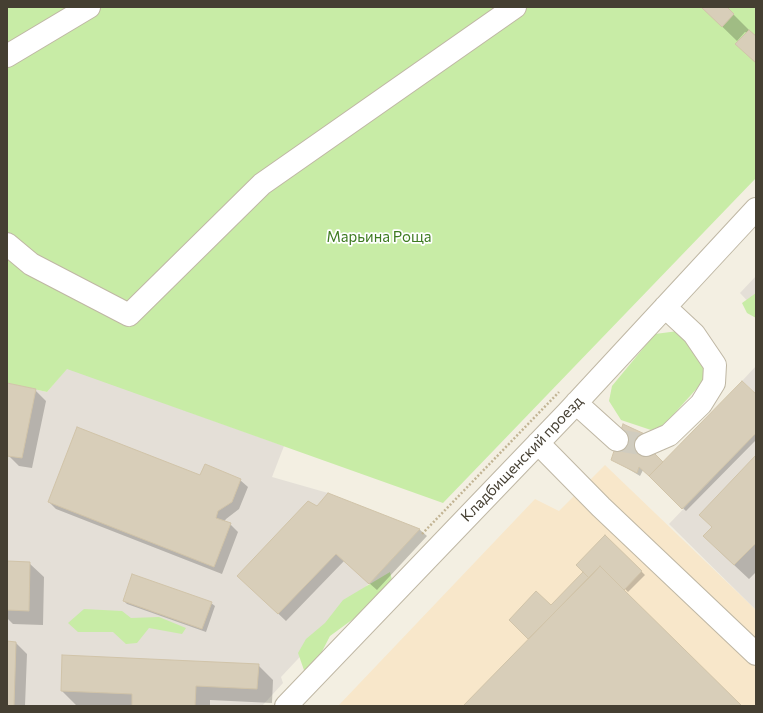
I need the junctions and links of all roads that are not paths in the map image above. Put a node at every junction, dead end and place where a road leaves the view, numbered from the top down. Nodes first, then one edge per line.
1 (89, 7) edge
2 (515, 7) edge
3 (7, 56) edge
4 (756, 209) edge
5 (7, 244) edge
6 (665, 307) junction
7 (576, 403) junction
8 (617, 440) tunnel mouth
9 (538, 443) junction
10 (646, 445) tunnel mouth
11 (756, 654) edge
12 (286, 706) edge

1 - 3 street
2 - 5 street
4 - 6 street, Кладбищенский проезд
6 - 7 street, Кладбищенский проезд
6 - 10 street
7 - 8 street
7 - 9 street, Кладбищенский проезд
9 - 11 street
9 - 12 street, Кладбищенский проезд

